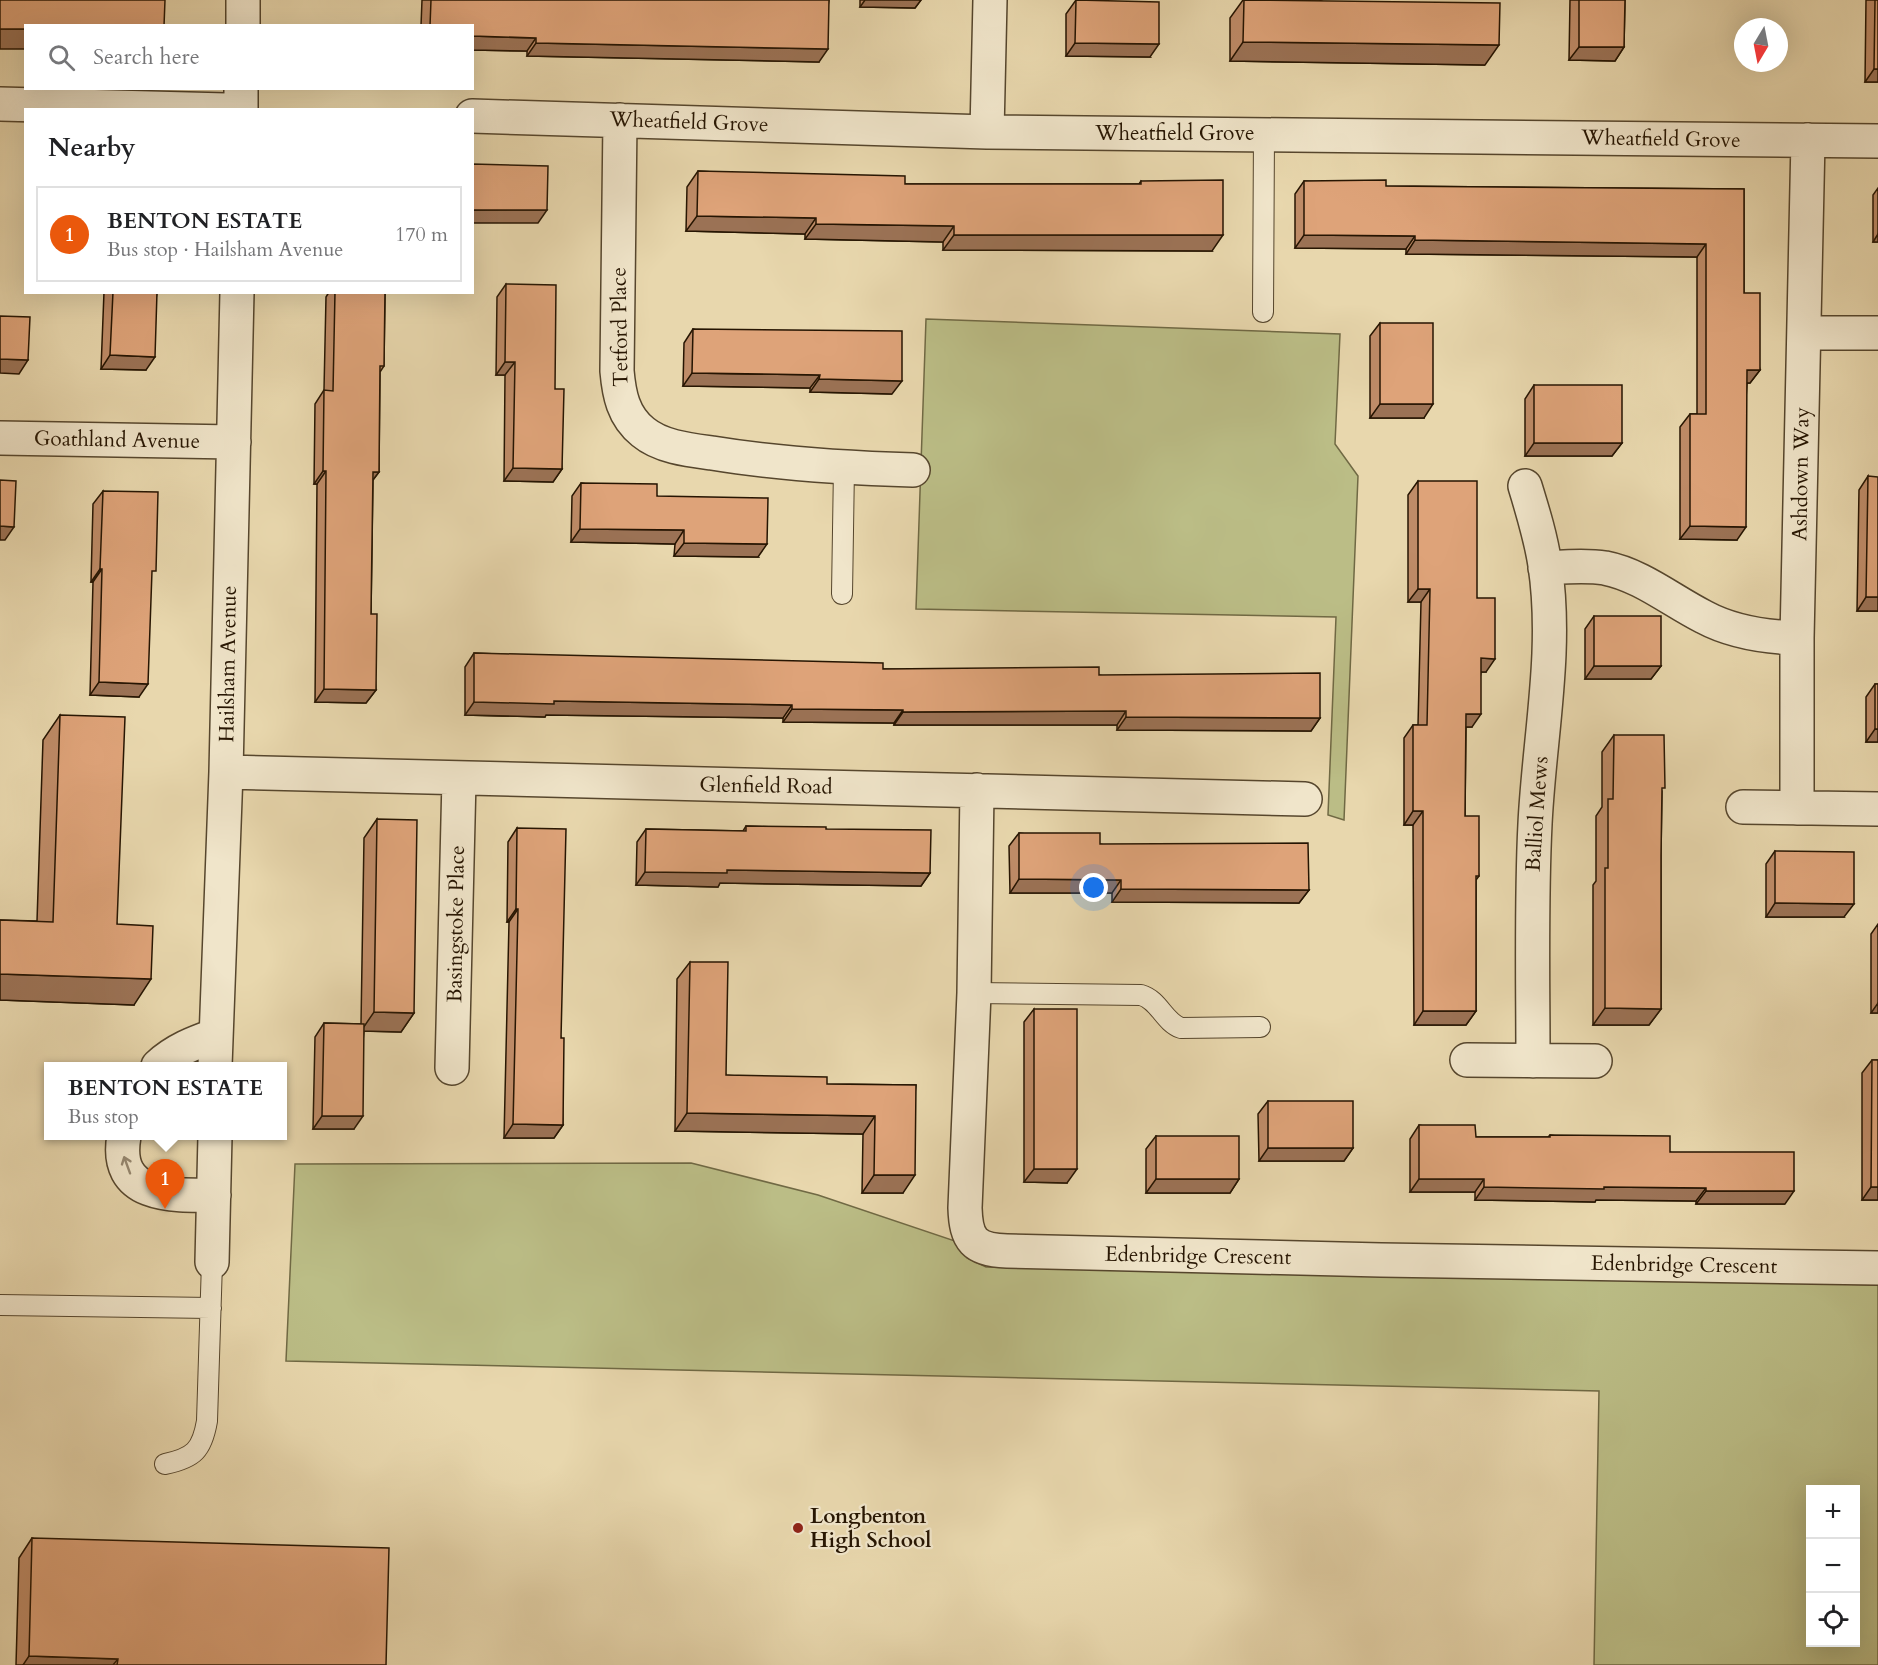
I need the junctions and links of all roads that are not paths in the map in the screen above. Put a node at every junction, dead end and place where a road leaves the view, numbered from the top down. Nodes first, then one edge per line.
1 (243, 0) edge
2 (990, 0) edge
3 (243, 24) edge
4 (241, 90) edge
5 (0, 104) edge
6 (151, 108) edge
7 (241, 108) edge
8 (474, 116) edge
9 (620, 120) junction
10 (987, 132) junction
11 (1263, 134) junction
12 (1808, 140) junction
13 (1878, 141) edge
14 (237, 294) edge
15 (1263, 312) dead end
16 (1804, 333) junction
17 (1878, 333) edge
18 (0, 438) edge
19 (234, 442) junction
20 (844, 468) junction
21 (913, 470) dead end
22 (1525, 486) dead end
23 (1545, 568) junction
24 (842, 594) dead end
25 (1797, 638) junction
26 (226, 772) junction
27 (459, 779) junction
28 (977, 790) junction
29 (1305, 799) dead end
30 (1743, 807) dead end
31 (1797, 808) junction
32 (1878, 809) edge
33 (974, 993) junction
34 (1260, 1027) dead end
35 (216, 1035) junction
36 (1467, 1059) dead end
37 (1533, 1060) junction
38 (1595, 1061) dead end
39 (162, 1062) edge
40 (215, 1062) edge
41 (452, 1068) dead end
42 (124, 1140) edge
43 (214, 1140) edge
44 (214, 1195) junction
45 (212, 1262) joint
46 (1878, 1268) edge
47 (0, 1305) edge
48 (212, 1308) junction
49 (165, 1464) dead end

1 - 3 street
2 - 10 street
4 - 7 street
5 - 6 street
8 - 9 street, Wheatfield Grove
9 - 10 street, Wheatfield Grove
9 - 20 street, Tetford Place
10 - 11 street, Wheatfield Grove
11 - 12 street, Wheatfield Grove
11 - 15 lane
12 - 13 street, Wheatfield Grove
12 - 16 street, Ashdown Way
14 - 19 street, Hailsham Avenue
16 - 17 street
16 - 25 street, Ashdown Way
18 - 19 street, Goathland Avenue
19 - 26 street, Hailsham Avenue
20 - 21 street, Tetford Place
20 - 24 lane
22 - 23 street, Balliol Mews
23 - 25 street
23 - 37 street, Balliol Mews
25 - 31 street, Ashdown Way
26 - 27 street, Glenfield Road
26 - 35 street, Hailsham Avenue
27 - 28 street, Glenfield Road
27 - 41 street, Basingstoke Place
28 - 29 street, Glenfield Road
28 - 33 street, Edenbridge Crescent
30 - 31 street
31 - 32 street
33 - 34 lane
33 - 46 street, Edenbridge Crescent
35 - 39 street
35 - 40 street, Hailsham Avenue
36 - 37 street
37 - 38 street
44 -> 42 street
43 - 44 street
44 - 45 street
45 - 48 lane
47 - 48 lane
48 - 49 lane

